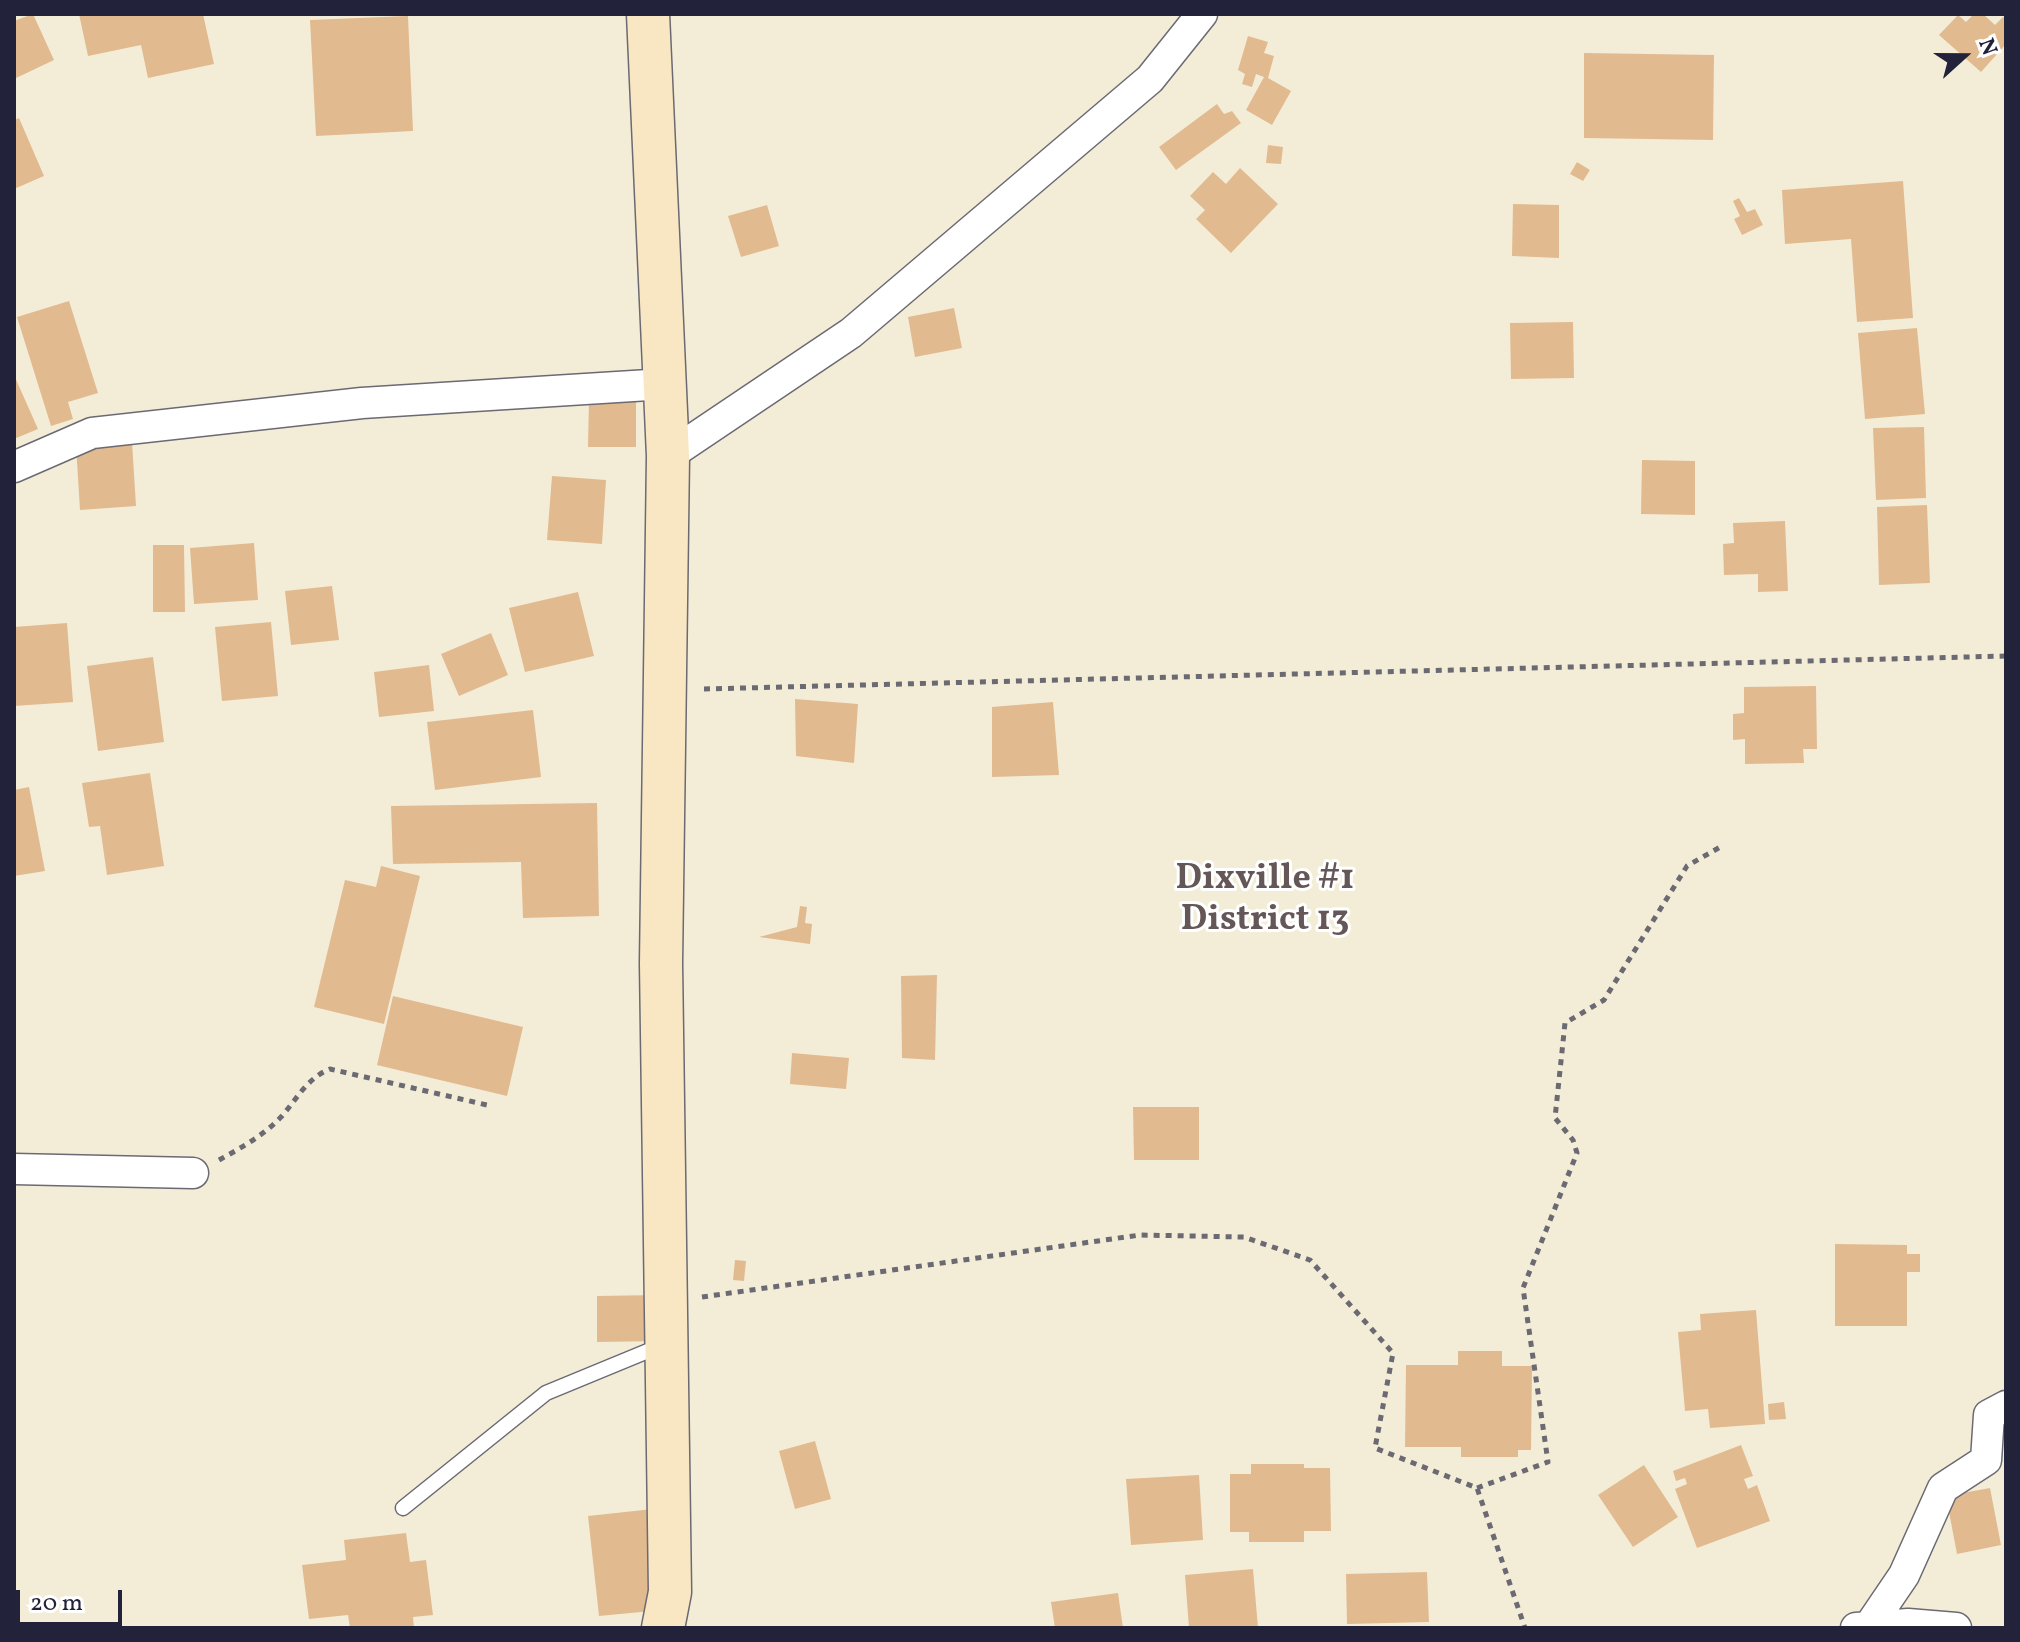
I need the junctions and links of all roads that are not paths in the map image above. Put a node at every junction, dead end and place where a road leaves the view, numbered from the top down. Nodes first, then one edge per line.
1 (648, 14) edge
2 (1202, 14) edge
3 (665, 384) junction
4 (668, 456) junction
5 (14, 467) edge
6 (14, 1169) edge
7 (193, 1173) road end
8 (668, 1303) junction
9 (2006, 1406) edge
10 (403, 1508) dead end
11 (668, 1616) edge
12 (1865, 1627) edge
13 (1956, 1628) edge

1 - 3 main road
2 - 4 street
3 - 4 main road
3 - 5 street
4 - 8 main road
6 - 7 street
8 - 10 lane
8 - 11 main road
9 - 12 street
12 - 13 street

